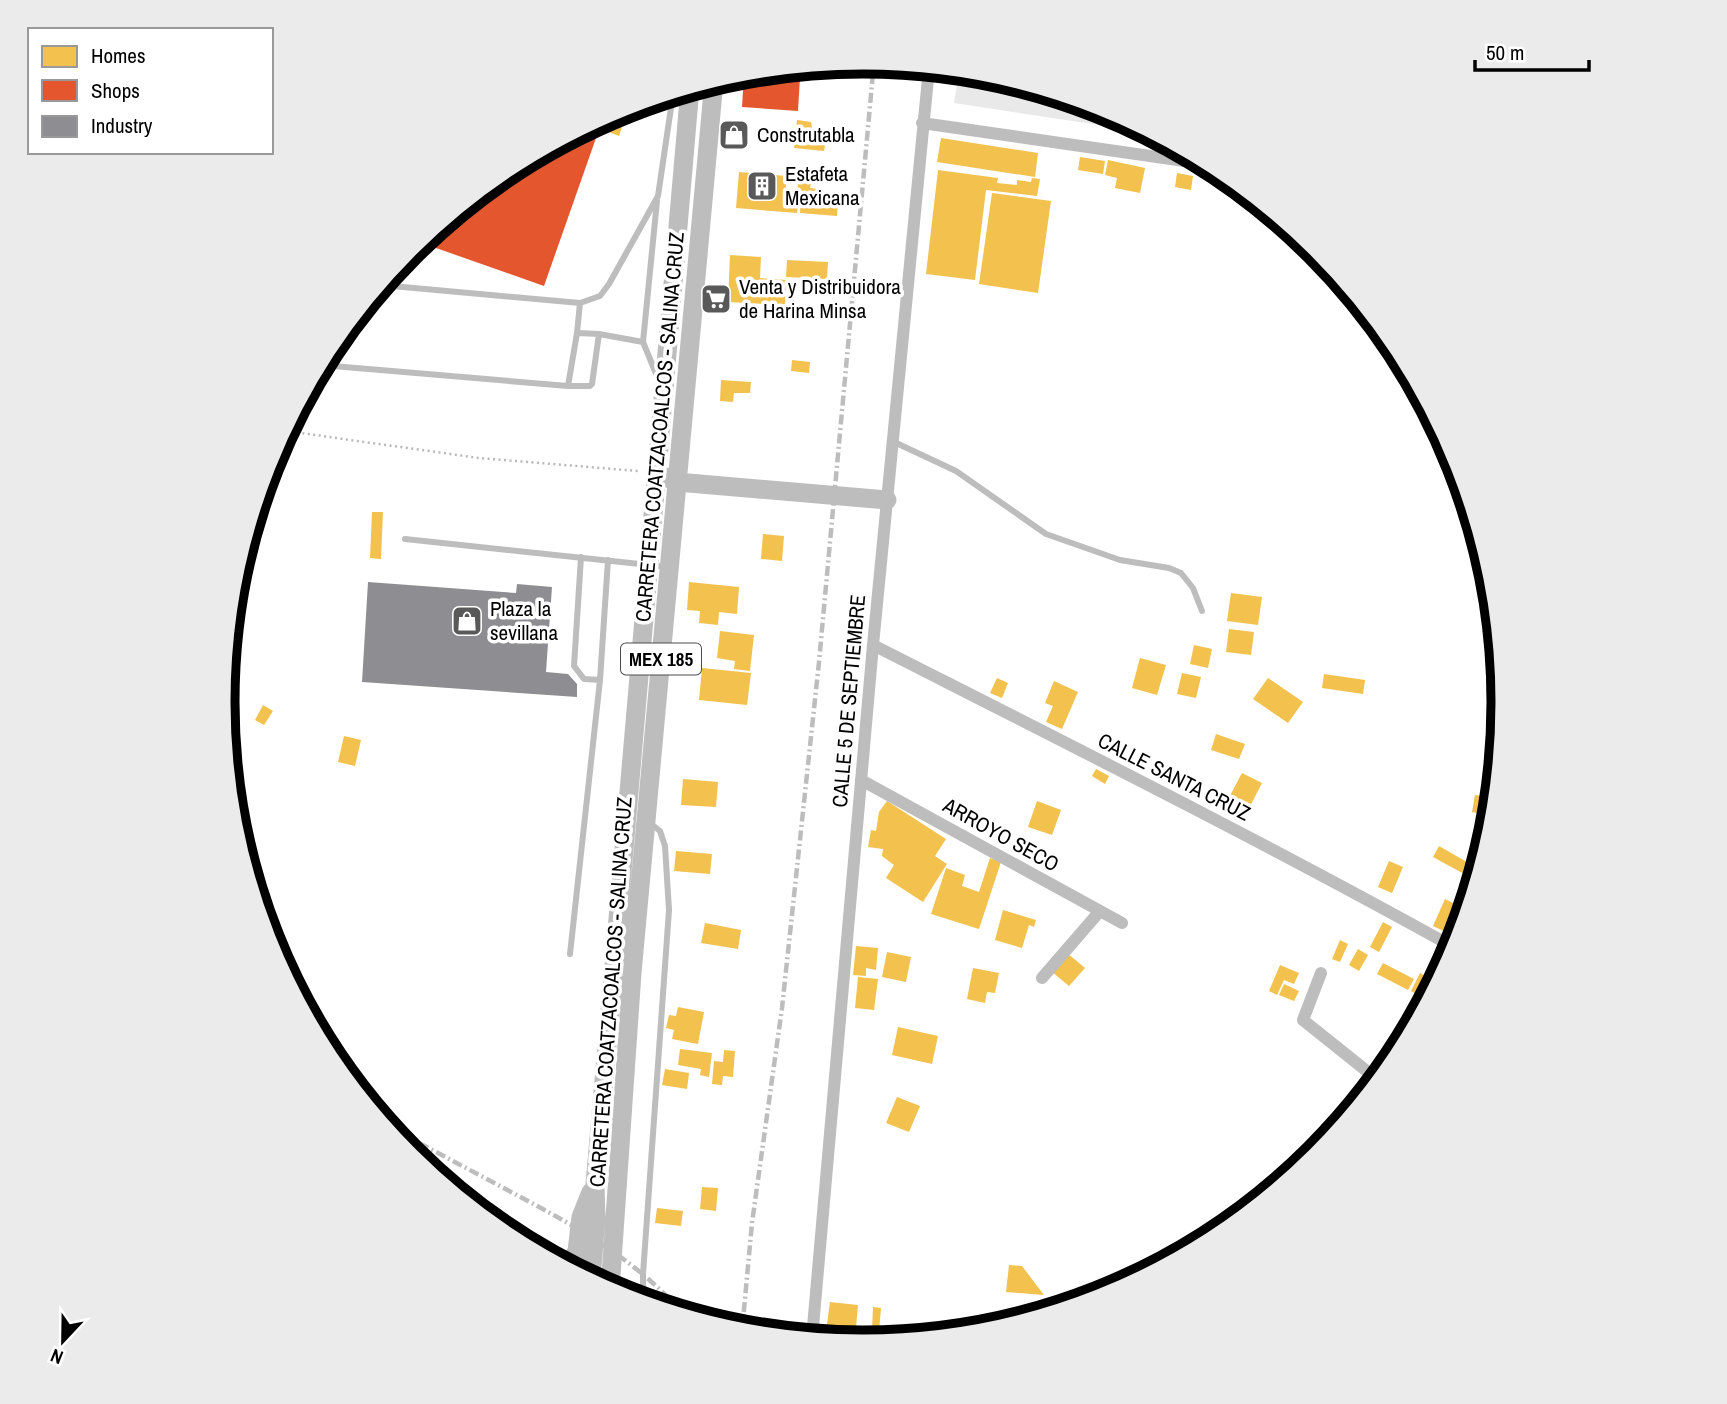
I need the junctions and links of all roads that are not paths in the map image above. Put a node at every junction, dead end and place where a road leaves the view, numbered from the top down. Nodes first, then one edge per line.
1 (928, 77) edge
2 (713, 92) edge
3 (689, 99) edge
4 (671, 104) edge
5 (922, 123) junction
6 (1183, 161) edge
7 (658, 196) junction
8 (393, 286) edge
9 (580, 303) junction
10 (577, 333) junction
11 (599, 334) junction
12 (643, 342) junction
13 (333, 366) edge
14 (568, 386) junction
15 (663, 393) junction
16 (892, 441) junction
17 (656, 473) junction
18 (677, 482) junction
19 (887, 500) junction
20 (405, 539) dead end
21 (581, 557) junction
22 (608, 560) junction
23 (647, 564) junction
24 (670, 567) junction
25 (1202, 611) dead end
26 (873, 645) junction
27 (600, 680) junction
28 (861, 780) junction
29 (637, 819) junction
30 (1100, 911) junction
31 (1122, 923) dead end
32 (1444, 942) edge
33 (570, 954) dead end
34 (1321, 973) dead end
35 (1042, 978) dead end
36 (1370, 1074) edge
37 (582, 1264) edge
38 (611, 1278) edge
39 (645, 1291) edge
40 (813, 1328) edge

1 - 5 street, CALLE 5 DE SEPTIEMBRE
2 - 18 main road, CARRETERA COATZACOALCOS - SALINA CRUZ / MEX 185
3 - 15 main road, MEX 185
4 - 7 lane
5 - 6 street
5 - 16 street, CALLE 5 DE SEPTIEMBRE
7 - 9 lane
7 - 12 lane
8 - 9 lane
9 - 10 lane
10 - 11 lane
10 - 14 lane
11 - 12 lane
11 - 14 lane
12 - 15 lane
13 - 14 lane
15 - 17 main road, MEX 185
16 - 19 street, CALLE 5 DE SEPTIEMBRE
16 - 25 lane
17 - 18 main road
17 - 23 main road, MEX 185
18 - 19 main road
18 - 24 main road, CARRETERA COATZACOALCOS - SALINA CRUZ / MEX 185
19 - 26 street, CALLE 5 DE SEPTIEMBRE
20 - 21 lane
21 - 22 lane
21 - 27 lane
22 - 23 lane
22 - 27 lane
23 - 24 lane
23 - 29 main road, MEX 185
24 - 29 main road, CARRETERA COATZACOALCOS - SALINA CRUZ / MEX 185
26 - 28 street, CALLE 5 DE SEPTIEMBRE
26 - 32 street, CALLE SANTA CRUZ
27 - 33 lane
28 - 30 street, ARROYO SECO
28 - 40 street, CALLE 5 DE SEPTIEMBRE
29 - 37 main road, MEX 185
29 - 38 main road, CARRETERA COATZACOALCOS - SALINA CRUZ / MEX 185
29 - 39 lane
30 - 31 street, ARROYO SECO
30 - 35 street
34 - 36 street

